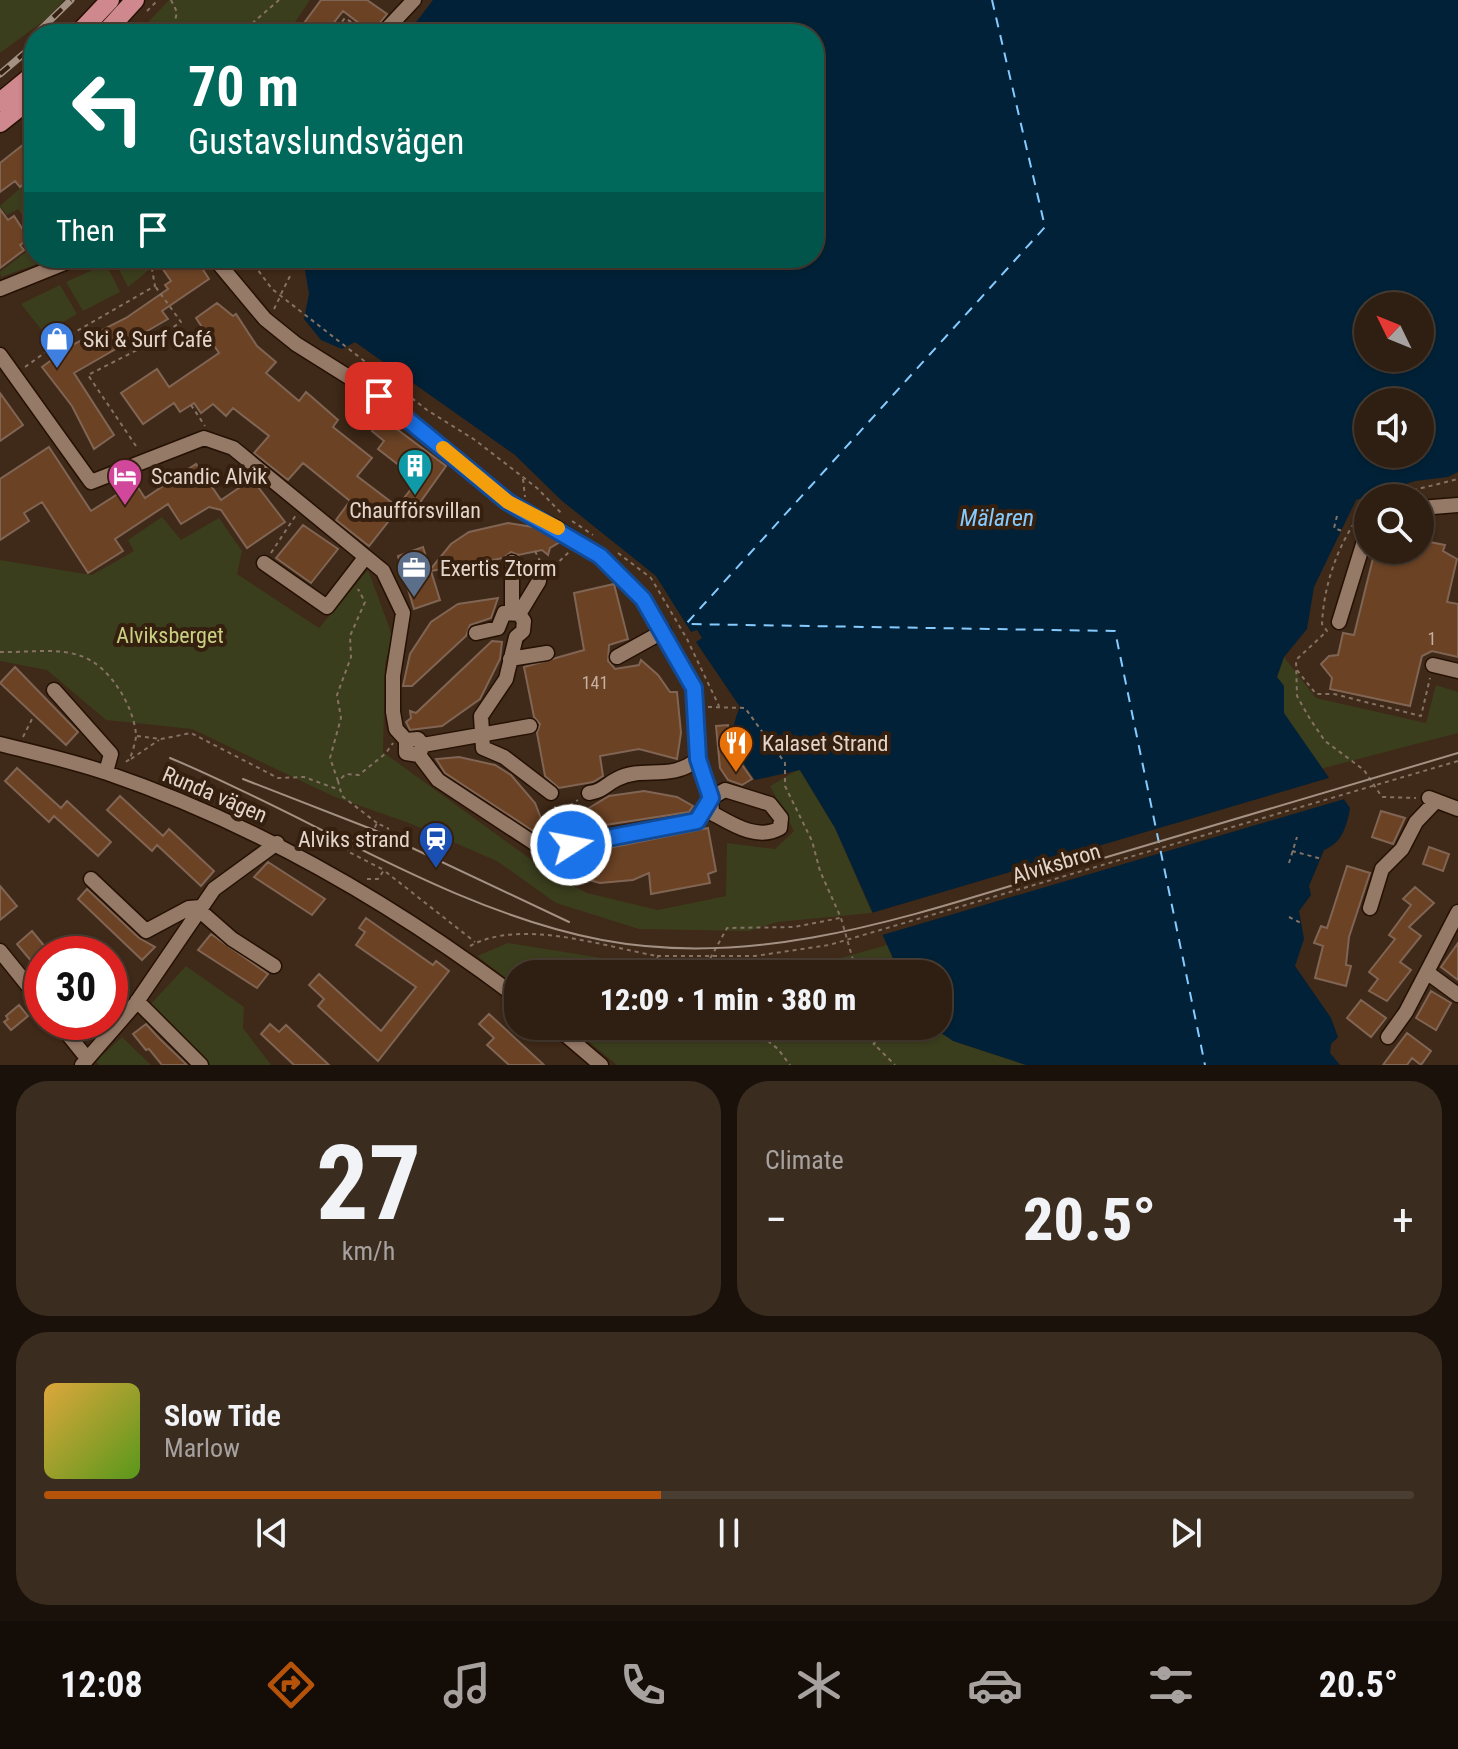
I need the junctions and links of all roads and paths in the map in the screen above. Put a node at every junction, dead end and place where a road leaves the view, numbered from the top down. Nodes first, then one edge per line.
1 (110, 0) edge
2 (135, 0) edge
3 (171, 0) edge
4 (279, 0) edge
5 (414, 0) edge
6 (87, 24) edge
7 (113, 24) edge
8 (174, 24) edge
9 (251, 24) edge
10 (340, 24) edge
11 (354, 24) dead end
12 (391, 24) edge
13 (24, 82) edge
14 (0, 102) edge
15 (24, 104) edge
16 (0, 123) edge
17 (52, 268) edge
18 (152, 268) edge
19 (222, 268) edge
20 (257, 268) edge
21 (290, 276) dead end
22 (155, 286) junction
23 (0, 289) edge
24 (281, 295) junction
25 (351, 350) dead end
26 (0, 355) edge
27 (15, 375) junction
28 (191, 405) dead end
29 (206, 423) dead end
30 (136, 446) dead end
31 (1458, 479) edge
32 (1434, 485) edge
33 (1458, 505) edge
34 (302, 507) junction
35 (1434, 507) edge
36 (1337, 516) dead end
37 (1354, 526) edge
38 (1342, 531) dead end
39 (579, 542) junction
40 (535, 551) dead end
41 (364, 559) junction
42 (512, 562) dead end
43 (264, 563) joint
44 (1357, 564) edge
45 (348, 580) junction
46 (539, 581) dead end
47 (516, 612) junction
48 (1339, 622) dead end
49 (498, 628) junction
50 (664, 631) junction
51 (476, 633) dead end
52 (516, 637) junction
53 (0, 652) edge
54 (547, 653) dead end
55 (617, 657) dead end
56 (510, 659) junction
57 (1433, 665) joint
58 (1297, 670) junction
59 (1458, 671) edge
60 (54, 690) dead end
61 (719, 706) dead end
62 (34, 715) dead end
63 (530, 726) dead end
64 (482, 734) junction
65 (136, 735) junction
66 (22, 738) dead end
67 (161, 739) junction
68 (0, 744) edge
69 (421, 750) junction
70 (386, 753) dead end
71 (130, 759) junction
72 (698, 759) junction
73 (1458, 761) edge
74 (106, 772) junction
75 (338, 781) junction
76 (340, 790) junction
77 (551, 793) joint
78 (585, 796) joint
79 (711, 798) junction
80 (1432, 800) junction
81 (1458, 809) edge
82 (377, 823) junction
83 (389, 829) dead end
84 (1297, 837) dead end
85 (277, 843) junction
86 (368, 843) junction
87 (380, 848) dead end
88 (1292, 851) junction
89 (1322, 859) dead end
90 (1289, 863) dead end
91 (384, 870) junction
92 (91, 879) dead end
93 (378, 879) dead end
94 (1370, 908) dead end
95 (200, 909) junction
96 (1458, 912) edge
97 (1289, 917) dead end
98 (841, 918) junction
99 (1301, 923) dead end
100 (476, 943) junction
101 (0, 951) edge
102 (460, 955) junction
103 (657, 956) junction
104 (658, 960) edge
105 (709, 960) edge
106 (853, 960) edge
107 (274, 966) dead end
108 (1428, 973) junction
109 (24, 981) edge
110 (504, 988) edge
111 (1458, 995) edge
112 (137, 1001) junction
113 (1388, 1037) dead end
114 (70, 1040) edge
115 (572, 1040) edge
116 (767, 1040) edge
117 (867, 1040) edge
118 (873, 1040) edge
119 (877, 1047) junction
120 (84, 1061) edge
121 (201, 1065) edge
122 (601, 1065) edge
123 (790, 1065) edge
124 (895, 1065) edge

1 - 6 main road
2 - 7 main road
3 - 8 path
4 - 9 path
5 - 12 street
10 - 11 path
13 - 14 main road
15 - 16 main road
17 - 23 street
18 - 22 path
19 - 39 street
20 - 24 path
21 - 24 path
22 - 27 path
22 - 30 path
24 - 25 path
26 - 27 street
27 - 34 street
28 - 29 path
31 - 32 path
33 - 35 street
34 - 41 street
34 - 43 path
36 - 38 path
37 - 58 path
39 - 40 path
39 - 50 street
41 - 45 street
41 - 69 street
42 - 47 street
43 - 45 street
44 - 48 street
45 - 75 path
46 - 47 street
47 - 49 street
47 - 52 street
49 - 51 street
49 - 52 street
50 - 55 street
50 - 72 street
52 - 56 street
53 - 65 path
54 - 56 street
56 - 64 street
57 - 58 path
57 - 59 street
58 - 80 path
60 - 74 street
61 - 98 path
62 - 66 path
63 - 64 street
64 - 69 street
64 - 77 street
65 - 67 path
65 - 71 path
67 - 71 path
67 - 76 path
68 - 74 street, Runda vägen
69 - 79 street
70 - 75 path
71 - 74 path
72 - 78 street
72 - 79 street
73 - 103 path, Alviksbron, bridge
74 - 85 street, Runda vägen
75 - 76 path
76 - 82 path
77 - 78 path
79 - 79 street
80 - 81 street
80 - 94 street
82 - 83 path
82 - 86 path
84 - 88 path
85 - 95 street
85 - 102 street, Runda vägen
86 - 87 path
86 - 91 path
88 - 89 path
88 - 90 path
91 - 93 path
91 - 100 path
92 - 95 street
95 - 107 street
95 - 112 street
96 - 108 street
97 - 99 path
98 - 105 path
98 - 106 path
100 - 102 path
100 - 103 path, Alviksbron
101 - 109 street
102 - 110 street, Runda vägen
103 - 104 path
108 - 111 street
108 - 113 street
112 - 120 street
112 - 121 street
114 - 120 street
115 - 122 street
116 - 123 path
117 - 119 path
118 - 119 path
119 - 124 path

